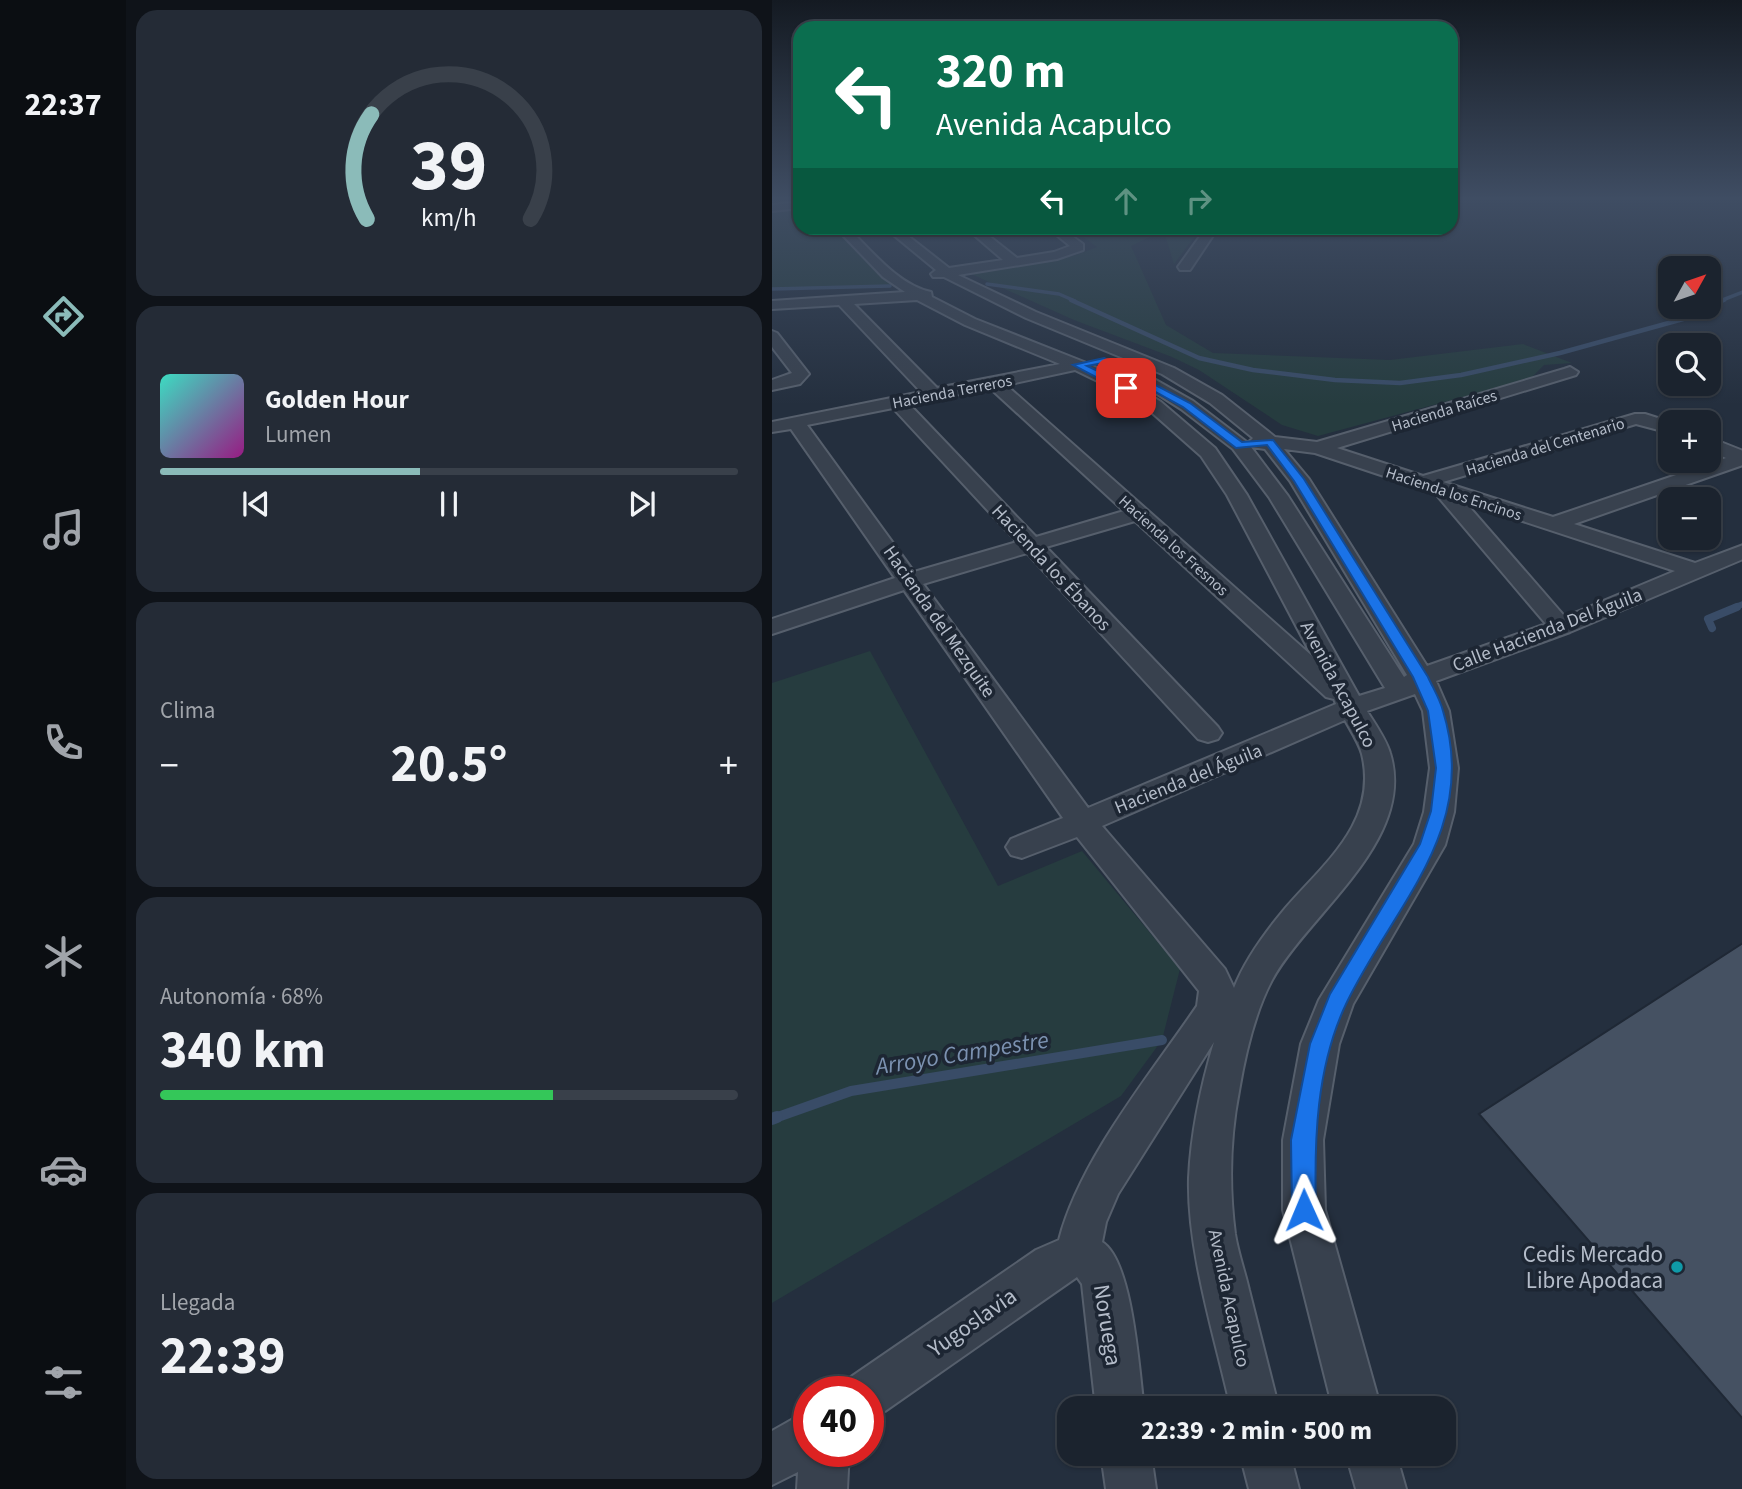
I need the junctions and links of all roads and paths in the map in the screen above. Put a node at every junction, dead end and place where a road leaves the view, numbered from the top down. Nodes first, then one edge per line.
1 (903, 266) edge
2 (919, 266) edge
3 (998, 266) edge
4 (933, 285) junction
5 (772, 297) edge
6 (843, 301) junction
7 (772, 305) edge
8 (772, 336) edge
9 (1105, 360) junction
10 (1570, 372) dead end
11 (994, 383) junction
12 (772, 385) edge
13 (934, 395) junction
14 (897, 402) junction
15 (796, 422) junction
16 (1658, 424) edge
17 (772, 427) edge
18 (1269, 442) junction
19 (1240, 445) junction
20 (1318, 448) junction
21 (1721, 449) edge
22 (1208, 452) junction
23 (1721, 466) edge
24 (1701, 473) edge
25 (1420, 483) junction
26 (1444, 491) junction
27 (1140, 513) junction
28 (1551, 525) junction
29 (1032, 545) junction
30 (1742, 551) edge
31 (1696, 571) junction
32 (911, 580) junction
33 (775, 620) edge
34 (1561, 627) junction
35 (1411, 685) junction
36 (1352, 707) junction
37 (1208, 733) dead end
38 (1081, 821) junction
39 (1022, 847) dead end
40 (1077, 1254) junction
41 (884, 1383) edge
42 (1118, 1396) edge
43 (1252, 1396) edge
44 (1354, 1396) edge
45 (793, 1446) edge
46 (772, 1460) edge
47 (1128, 1466) edge
48 (1268, 1466) edge
49 (1374, 1466) edge
50 (823, 1467) edge
51 (822, 1489) edge
52 (1131, 1489) edge
53 (1274, 1489) edge
54 (1381, 1489) edge

1 - 4 street, Avenida Acapulco
2 - 4 street
3 - 4 street
4 - 5 street
4 - 6 street
4 - 9 street, Avenida Acapulco
4 - 9 street, Avenida Acapulco
6 - 7 street
6 - 13 street
8 - 12 street
9 - 11 street, Hacienda Terreros
9 - 18 street, Avenida Acapulco
9 - 19 street, Avenida Acapulco
9 - 22 street, Avenida Acapulco
10 - 20 street, Hacienda Raíces
11 - 13 street, Hacienda Terreros
11 - 27 street, Hacienda los Fresnos
13 - 14 street, Hacienda Terreros
14 - 15 street, Hacienda Terreros
14 - 29 street, Hacienda los Ébanos
15 - 17 street, Hacienda Terreros
15 - 32 street, Hacienda del Mezquite
16 - 25 street, Hacienda del Centenario
18 - 19 street, Hacienda los Encinos
18 - 20 street, Hacienda los Encinos
18 - 35 street, Avenida Acapulco
19 - 22 street, Hacienda los Encinos
19 - 35 street, Avenida Acapulco
20 - 25 street, Hacienda los Encinos
21 - 23 street
22 - 36 street, Avenida Acapulco
24 - 28 street
25 - 26 street, Hacienda los Encinos
26 - 28 street, Hacienda los Encinos
26 - 34 street
27 - 29 street
27 - 36 street, Hacienda los Fresnos
28 - 31 street, Hacienda los Encinos
29 - 32 street
29 - 37 street, Hacienda los Ébanos
30 - 31 street, Calle Hacienda Del Águila
31 - 34 street, Calle Hacienda Del Águila
32 - 33 street
32 - 38 street, Hacienda del Mezquite
34 - 35 street, Calle Hacienda Del Águila
35 - 36 street, Calle Hacienda Del Águila
35 - 44 street, Avenida Acapulco
36 - 38 street, Hacienda del Águila
36 - 43 street, Avenida Acapulco
38 - 39 street, Hacienda del Águila
38 - 40 street, Hacienda del Mezquite
40 - 41 street, Yugoslavia
40 - 42 street, Noruega
45 - 46 street
47 - 52 street
48 - 53 street
49 - 54 street
50 - 51 street

